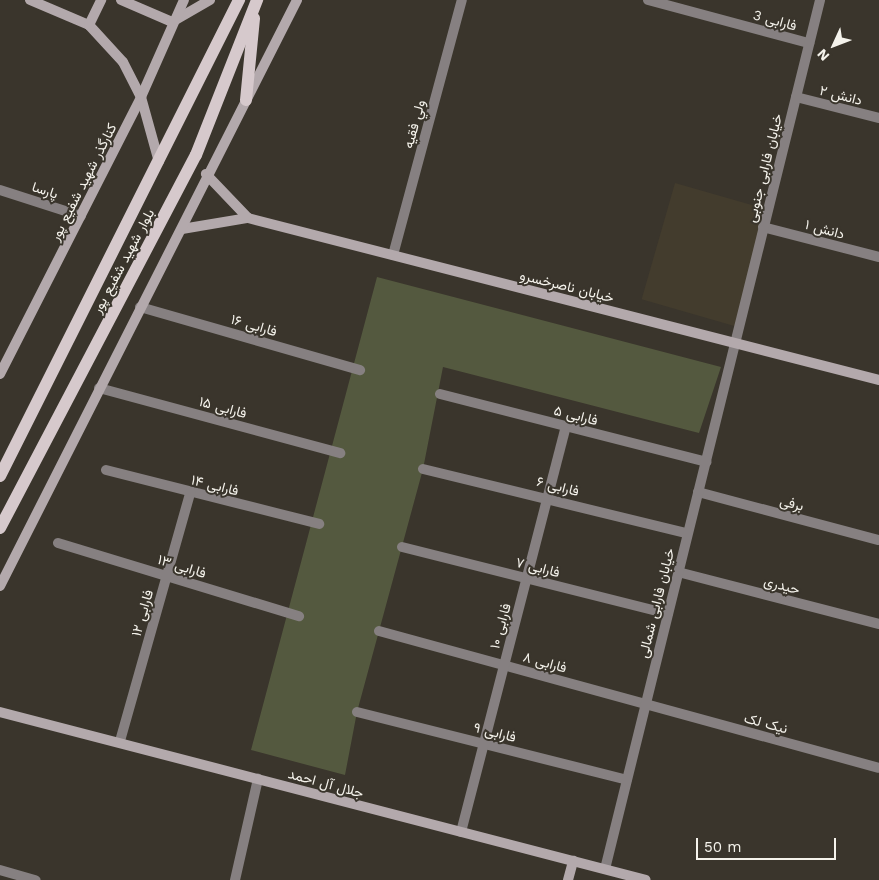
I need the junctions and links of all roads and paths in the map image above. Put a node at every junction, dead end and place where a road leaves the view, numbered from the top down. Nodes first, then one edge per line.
1 (30, 0) edge
2 (101, 0) edge
3 (121, 0) edge
4 (184, 0) edge
5 (210, 0) edge
6 (239, 0) edge
7 (298, 0) edge
8 (462, 0) edge
9 (648, 0) edge
10 (693, 0) edge
11 (820, 0) edge
12 (256, 1) edge
13 (690, 11) junction
14 (172, 22) junction
15 (89, 25) junction
16 (809, 43) junction
17 (142, 97) junction
18 (796, 97) junction
19 (246, 100) junction
20 (879, 118) edge
21 (160, 163) junction
22 (206, 174) junction
23 (0, 190) edge
24 (81, 216) junction
25 (248, 218) junction
26 (763, 227) junction
27 (182, 229) junction
28 (393, 255) junction
29 (879, 257) edge
30 (140, 307) junction
31 (734, 343) junction
32 (360, 370) dead end
33 (0, 374) edge
34 (879, 380) edge
35 (99, 388) junction
36 (440, 394) dead end
37 (566, 426) junction
38 (340, 453) dead end
39 (706, 462) junction
40 (423, 469) dead end
41 (106, 470) dead end
42 (0, 476) edge
43 (698, 492) junction
44 (190, 493) junction
45 (548, 498) junction
46 (319, 524) dead end
47 (0, 528) edge
48 (686, 533) dead end
49 (879, 540) edge
50 (58, 543) dead end
51 (402, 547) dead end
52 (678, 572) junction
53 (166, 576) junction
54 (527, 578) junction
55 (0, 586) edge
56 (668, 614) junction
57 (299, 616) dead end
58 (879, 624) edge
59 (379, 631) dead end
60 (504, 666) junction
61 (645, 704) junction
62 (0, 712) edge
63 (357, 712) dead end
64 (120, 741) junction
65 (484, 743) junction
66 (879, 768) edge
67 (258, 780) junction
68 (626, 780) junction
69 (461, 832) junction
70 (573, 861) junction
71 (604, 869) junction
72 (0, 870) edge
73 (36, 880) edge
74 (235, 880) edge
75 (568, 880) edge
76 (602, 880) edge
77 (646, 880) edge

1 - 15 street
2 - 15 street
3 - 14 street
4 - 14 street, کنارگذر شهید شفیع پور
5 - 14 street
6 - 21 main road, بلوار شهید شفیع پور
7 - 19 street
8 - 28 street, ولي فقيه
9 - 13 street, فارابی 3
10 - 13 street
11 - 16 street, خیابان فارابی جنوبی
12 - 19 main road
12 - 47 main road, بلوار شهید شفیع پور
13 - 16 street, فارابی 3
14 - 17 street, کنارگذر شهید شفیع پور
15 - 17 street
16 - 18 street, خیابان فارابی جنوبی
17 - 21 street
17 - 24 street, کنارگذر شهید شفیع پور
18 - 20 street, دانش ۲
18 - 26 street, خیابان فارابی جنوبی
19 - 22 street
21 - 42 main road, بلوار شهید شفیع پور
22 - 25 street
22 - 27 street
23 - 24 street, پارسا
24 - 33 street, کنارگذر شهید شفیع پور
25 - 27 street
25 - 28 street, خیابان ناصرخسرو
26 - 29 street, دانش ۱
26 - 31 street, خیابان فارابی جنوبی
27 - 30 street
28 - 31 street, خیابان ناصرخسرو
30 - 32 street, فارابی ۱۶
30 - 35 street
31 - 34 street, خیابان ناصرخسرو
31 - 39 street, خیابان فارابی شمالی
35 - 38 street, فارابی ۱۵
35 - 55 street
36 - 37 street, فارابی ۵
37 - 39 street, فارابی ۵
37 - 45 street, فارابی ۱۰
39 - 43 street, خیابان فارابی شمالی
40 - 45 street, فارابی ۶
41 - 44 street, فارابی ۱۴
43 - 49 street, برفی
43 - 52 street, خیابان فارابی شمالی
44 - 46 street, فارابی ۱۴
44 - 53 street, فارابی ۱۲
45 - 48 street, فارابی ۶
45 - 54 street, فارابی ۱۰
50 - 53 street, فارابی ۱۳
51 - 54 street, فارابی ۷
52 - 56 street, خیابان فارابی شمالی
52 - 58 street, حیدری
53 - 57 street, فارابی ۱۳
53 - 64 street, فارابی ۱۲
54 - 56 street, فارابی ۷
54 - 60 street, فارابی ۱۰
56 - 61 street, خیابان فارابی شمالی
59 - 60 street, فارابی ۸
60 - 61 street, فارابی ۸
60 - 65 street, فارابی ۱۰
61 - 66 street, نیک لک
61 - 68 street, خیابان فارابی شمالی
62 - 64 street, جلال آل احمد
63 - 65 street, فارابی ۹
64 - 67 street, جلال آل احمد
65 - 68 street, فارابی ۹
65 - 69 street, فارابی ۱۰
67 - 69 street, جلال آل احمد
67 - 74 street
68 - 71 street, خیابان فارابی شمالی
69 - 70 street, جلال آل احمد
70 - 71 street, جلال آل احمد
70 - 75 street
71 - 76 street
71 - 77 street, جلال آل احمد
72 - 73 street

